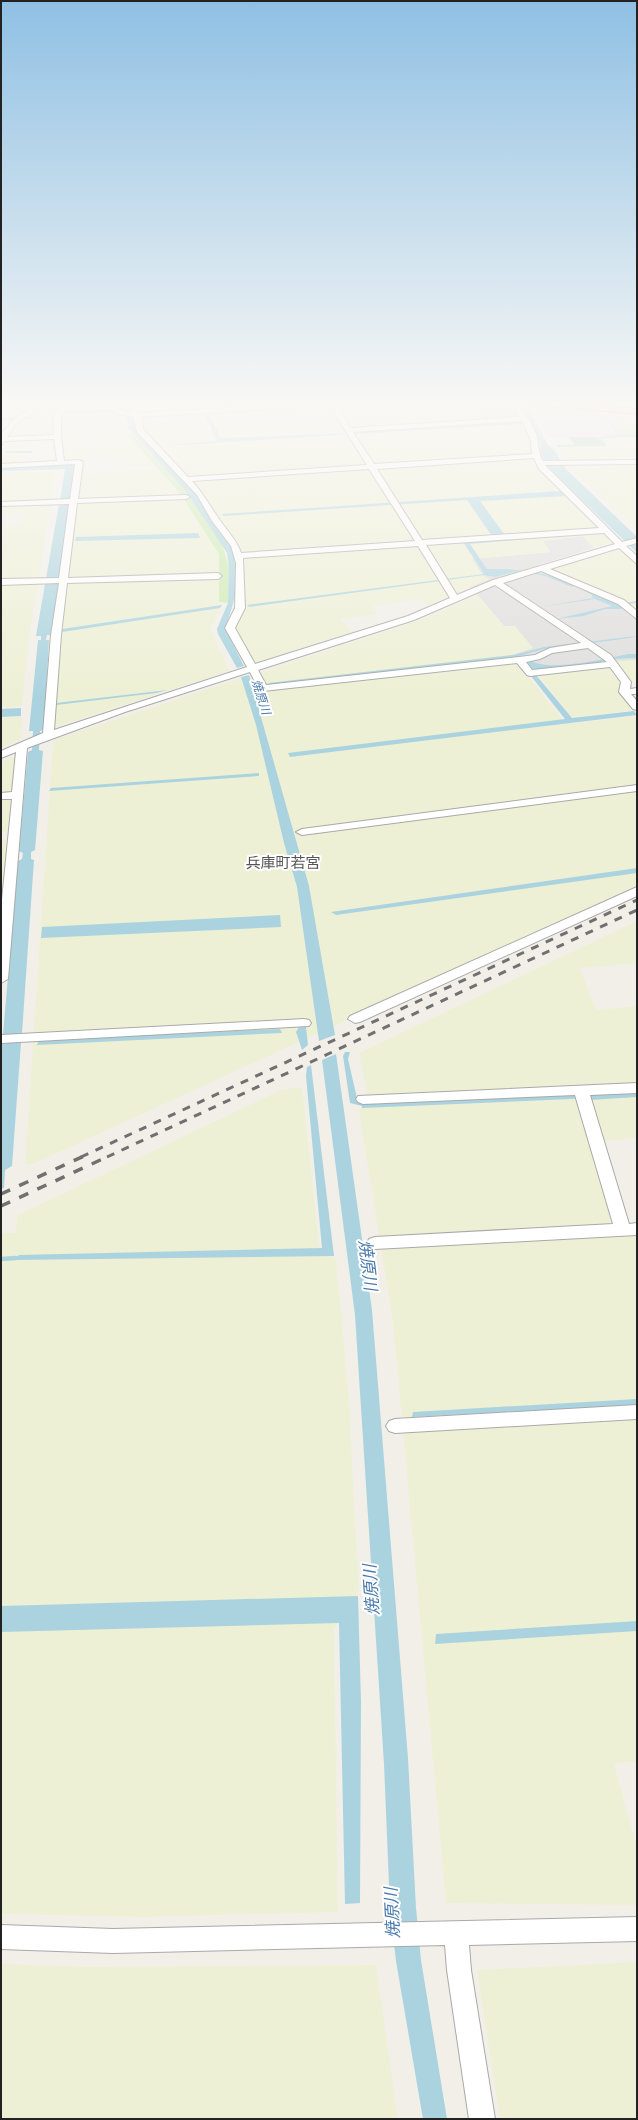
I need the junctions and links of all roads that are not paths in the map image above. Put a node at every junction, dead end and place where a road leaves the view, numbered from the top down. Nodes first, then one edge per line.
1 (120, 500) edge
2 (204, 500) edge
3 (393, 500) edge
4 (574, 500) edge
5 (74, 502) junction
6 (1, 504) edge
7 (605, 530) junction
8 (637, 540) edge
9 (420, 543) junction
10 (622, 544) junction
11 (238, 556) junction
12 (637, 561) edge
13 (532, 570) junction
14 (218, 576) dead end
15 (65, 580) junction
16 (1, 582) edge
17 (496, 582) junction
18 (456, 600) junction
19 (637, 616) edge
20 (587, 643) junction
21 (519, 660) junction
22 (610, 661) junction
23 (252, 668) junction
24 (637, 691) edge
25 (624, 692) junction
26 (637, 708) edge
27 (45, 737) junction
28 (26, 744) junction
29 (1, 756) edge
30 (637, 788) edge
31 (17, 795) junction
32 (1, 796) edge
33 (302, 832) dead end
34 (637, 891) edge
35 (1, 979) edge
36 (355, 1019) dead end
37 (304, 1023) dead end
38 (2, 1039) edge
39 (637, 1088) edge
40 (583, 1095) junction
41 (363, 1099) dead end
42 (630, 1230) edge
43 (375, 1243) dead end
44 (637, 1412) edge
45 (395, 1426) dead end
46 (637, 1929) edge
47 (446, 1934) junction
48 (1, 1937) edge
49 (482, 2119) edge

1 - 5 street
2 - 11 street
3 - 9 street
4 - 7 street
5 - 6 street
5 - 15 street
7 - 9 street
7 - 10 street
8 - 10 street
9 - 11 street
9 - 18 street
10 - 12 street
10 - 13 street
11 - 23 street
13 - 17 street
13 - 19 street
14 - 15 street
15 - 16 street
15 - 27 street
17 - 18 street
17 - 20 street
18 - 23 street
20 - 21 street
20 - 22 street
21 - 22 street
21 - 23 street
22 - 25 street
23 - 27 street
24 - 25 street
25 - 26 street
27 - 28 street
28 - 29 street
28 - 31 street
30 - 33 street
31 - 32 street
31 - 35 street
34 - 36 street
37 - 38 street
39 - 40 street
40 - 41 street
40 - 42 street
42 - 43 street
44 - 45 street
46 - 47 street
47 - 48 street
47 - 49 street

